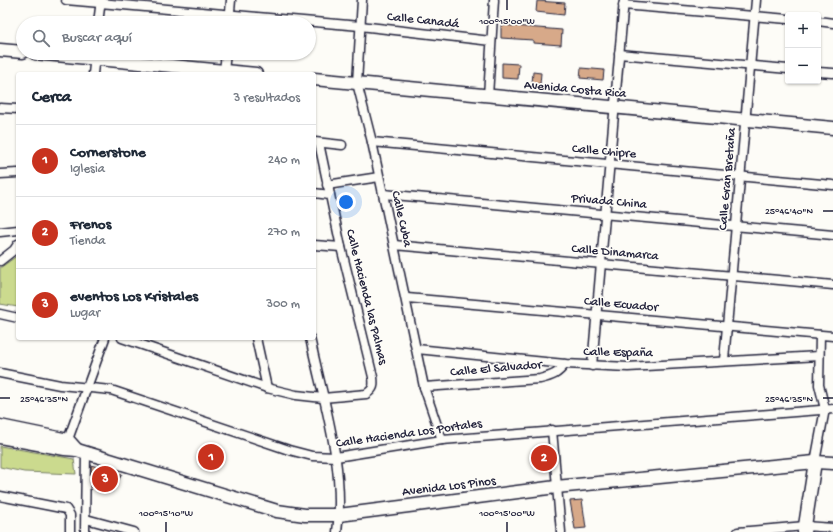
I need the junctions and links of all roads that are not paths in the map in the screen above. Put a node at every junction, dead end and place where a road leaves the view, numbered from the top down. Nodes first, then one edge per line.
1 (66, 0) edge
2 (231, 0) edge
3 (362, 0) edge
4 (494, 0) edge
5 (756, 0) edge
6 (100, 2) edge
7 (623, 2) edge
8 (99, 16) edge
9 (200, 16) edge
10 (229, 16) edge
11 (755, 16) junction
12 (785, 19) edge
13 (821, 22) edge
14 (833, 23) edge
15 (316, 24) edge
16 (360, 26) junction
17 (491, 41) junction
18 (0, 50) edge
19 (16, 51) edge
20 (619, 54) junction
21 (95, 60) edge
22 (129, 60) edge
23 (225, 60) edge
24 (750, 66) junction
25 (785, 69) edge
26 (224, 71) junction
27 (93, 72) edge
28 (235, 72) edge
29 (821, 72) edge
30 (833, 73) edge
31 (316, 79) edge
32 (356, 83) junction
33 (488, 96) junction
34 (0, 108) edge
35 (615, 108) junction
36 (16, 109) edge
37 (745, 120) junction
38 (833, 128) edge
39 (317, 142) edge
40 (372, 142) junction
41 (342, 145) dead end
42 (609, 164) junction
43 (16, 173) edge
44 (0, 174) edge
45 (741, 176) junction
46 (379, 177) junction
47 (328, 185) junction
48 (833, 185) edge
49 (316, 193) edge
50 (383, 194) junction
51 (330, 195) junction
52 (605, 214) junction
53 (735, 225) junction
54 (16, 230) edge
55 (0, 232) edge
56 (833, 235) edge
57 (316, 245) edge
58 (394, 245) junction
59 (16, 247) edge
60 (341, 247) junction
61 (0, 261) edge
62 (600, 264) junction
63 (730, 276) junction
64 (833, 285) edge
65 (407, 298) junction
66 (0, 314) edge
67 (596, 314) junction
68 (16, 318) edge
69 (726, 326) junction
70 (820, 335) junction
71 (833, 336) edge
72 (104, 340) edge
73 (128, 340) edge
74 (256, 340) edge
75 (310, 340) edge
76 (417, 349) junction
77 (819, 356) junction
78 (724, 360) junction
79 (565, 364) junction
80 (592, 366) junction
81 (0, 373) edge
82 (424, 387) junction
83 (88, 388) junction
84 (267, 388) junction
85 (323, 398) junction
86 (829, 409) edge
87 (0, 426) edge
88 (552, 430) junction
89 (0, 438) edge
90 (442, 440) junction
91 (66, 444) junction
92 (82, 451) junction
93 (336, 457) junction
94 (815, 462) junction
95 (833, 463) edge
96 (556, 487) junction
97 (0, 496) edge
98 (339, 515) junction
99 (86, 520) junction
100 (833, 528) edge
101 (804, 529) edge
102 (70, 532) edge
103 (86, 532) edge
104 (134, 532) edge
105 (337, 532) edge
106 (561, 532) edge
107 (738, 532) edge
108 (748, 532) edge

1 - 6 street, Calle Canadá
2 - 10 street
3 - 16 street, Calle Cuba
4 - 17 street
5 - 11 street, Calle Gran Bretaña
6 - 8 street
6 - 9 street, Calle Canadá
7 - 11 street
7 - 20 street
11 - 12 street
11 - 24 street, Calle Gran Bretaña
13 - 14 street
15 - 16 street, Calle Canadá
16 - 17 street, Calle Canadá
16 - 32 street, Calle Cuba
17 - 33 street
18 - 19 street
20 - 24 street
20 - 35 street
21 - 27 street
22 - 26 street
23 - 26 street
24 - 25 street
24 - 37 street, Calle Gran Bretaña
26 - 28 street
29 - 30 street
31 - 32 street, Avenida Costa Rica
32 - 33 street, Avenida Costa Rica
32 - 40 street, Calle Cuba
33 - 35 street, Avenida Costa Rica
34 - 36 street
35 - 37 street, Avenida Costa Rica
35 - 42 street
37 - 38 street, Avenida Costa Rica
37 - 45 street, Calle Gran Bretaña
39 - 41 street
39 - 47 street, Calle Hacienda las Palmas
40 - 42 street, Calle Chipre
40 - 46 street, Calle Cuba
42 - 45 street, Calle Chipre
42 - 52 street
43 - 44 street
45 - 48 street, Calle Chipre
45 - 53 street, Calle Gran Bretaña
46 - 47 street
46 - 50 street, Calle Cuba
47 - 51 street, Calle Hacienda las Palmas
49 - 51 street
50 - 52 street, Privada China
50 - 58 street, Calle Cuba
51 - 60 street, Calle Hacienda las Palmas
52 - 53 street, Privada China
52 - 62 street
53 - 56 street, Privada China
53 - 63 street, Calle Gran Bretaña
54 - 55 street
57 - 60 street
58 - 62 street, Calle Dinamarca
58 - 65 street, Calle Cuba
59 - 61 street
60 - 85 street, Calle Hacienda las Palmas
62 - 63 street, Calle Dinamarca
62 - 67 street
63 - 64 street, Calle Dinamarca
63 - 69 street, Calle Gran Bretaña
65 - 67 street, Calle Ecuador
65 - 76 street, Calle Cuba
66 - 68 street
67 - 69 street, Calle Ecuador
67 - 80 street
69 - 70 street, Calle Ecuador
69 - 78 street, Calle Gran Bretaña
70 - 71 street, Calle Ecuador
70 - 77 street
72 - 83 street
73 - 84 street
74 - 84 street
75 - 85 street
76 - 79 street, Calle España
76 - 82 street, Calle Cuba
77 - 78 street, Calle España
77 - 86 street
78 - 80 street, Calle España
79 - 80 street, Calle España
79 - 82 street, Calle El Salvador
81 - 83 street, Calle Hacienda Los Portales
82 - 90 street, Calle Cuba
83 - 91 street
83 - 93 street, Calle Hacienda Los Portales
84 - 85 street
85 - 93 street
86 - 88 street, Calle Hacienda Los Portales
86 - 94 street
87 - 91 street, Avenida Los Pinos
88 - 90 street, Calle Hacienda Los Portales
88 - 96 street
89 - 91 street, Avenida Los Pinos
90 - 93 street, Calle Hacienda Los Portales
91 - 92 street, Avenida Los Pinos
92 - 98 street, Avenida Los Pinos
92 - 99 street
93 - 98 street
94 - 95 street, Avenida Los Pinos
94 - 96 street, Avenida Los Pinos
94 - 101 street
96 - 98 street, Avenida Los Pinos
96 - 106 street
97 - 102 street
98 - 105 street
99 - 103 street
99 - 104 street
100 - 101 street
101 - 108 street
107 - 108 street

